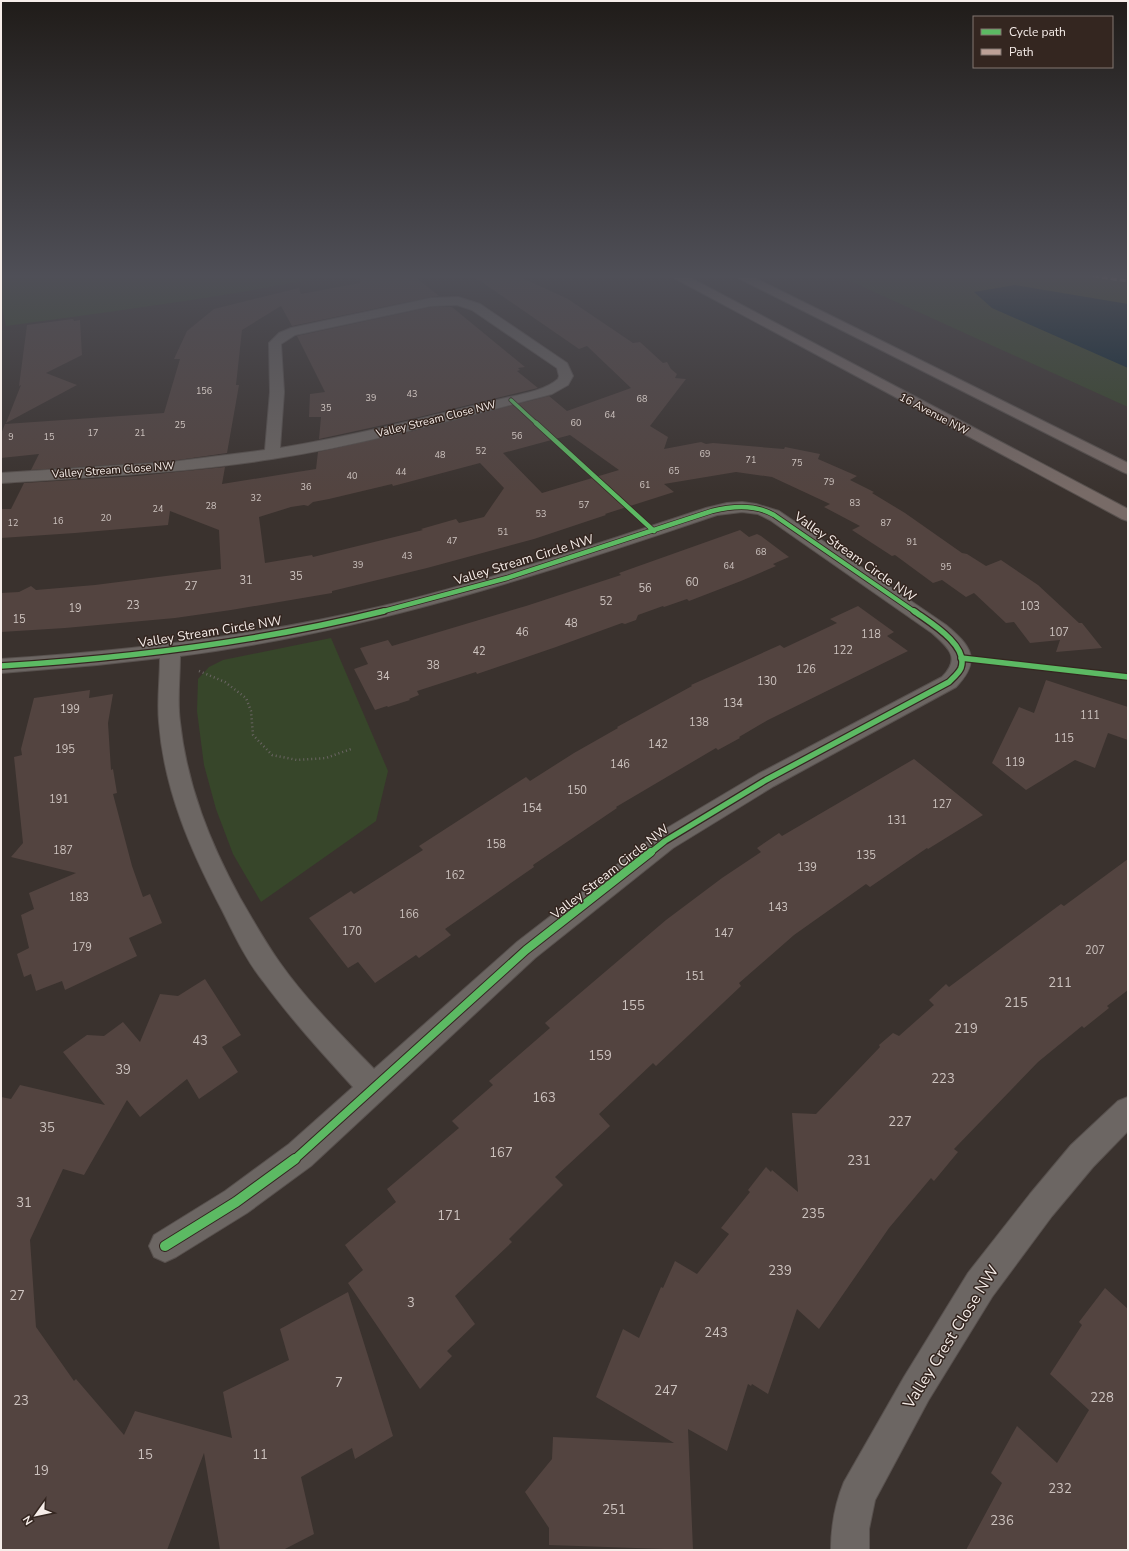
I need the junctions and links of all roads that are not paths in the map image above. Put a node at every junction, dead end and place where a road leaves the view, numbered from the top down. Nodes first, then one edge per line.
1 (274, 348) edge
2 (536, 348) edge
3 (814, 348) edge
4 (887, 348) edge
5 (272, 454) junction
6 (1128, 469) edge
7 (1, 478) edge
8 (1128, 516) edge
9 (170, 651) junction
10 (1, 666) edge
11 (374, 1089) junction
12 (1128, 1111) edge
13 (165, 1246) dead end
14 (850, 1550) edge

1 - 5 street, Valley Stream Close NW
2 - 5 street, Valley Stream Close NW
3 - 8 highway, 16 Avenue NW
4 - 6 highway
5 - 7 street, Valley Stream Close NW
9 - 10 street, Valley Stream Circle NW
9 - 11 street, Valley Stream Circle NW
9 - 11 street, Valley Stream Circle NW
11 - 13 street
12 - 14 street, Valley Crest Close NW

